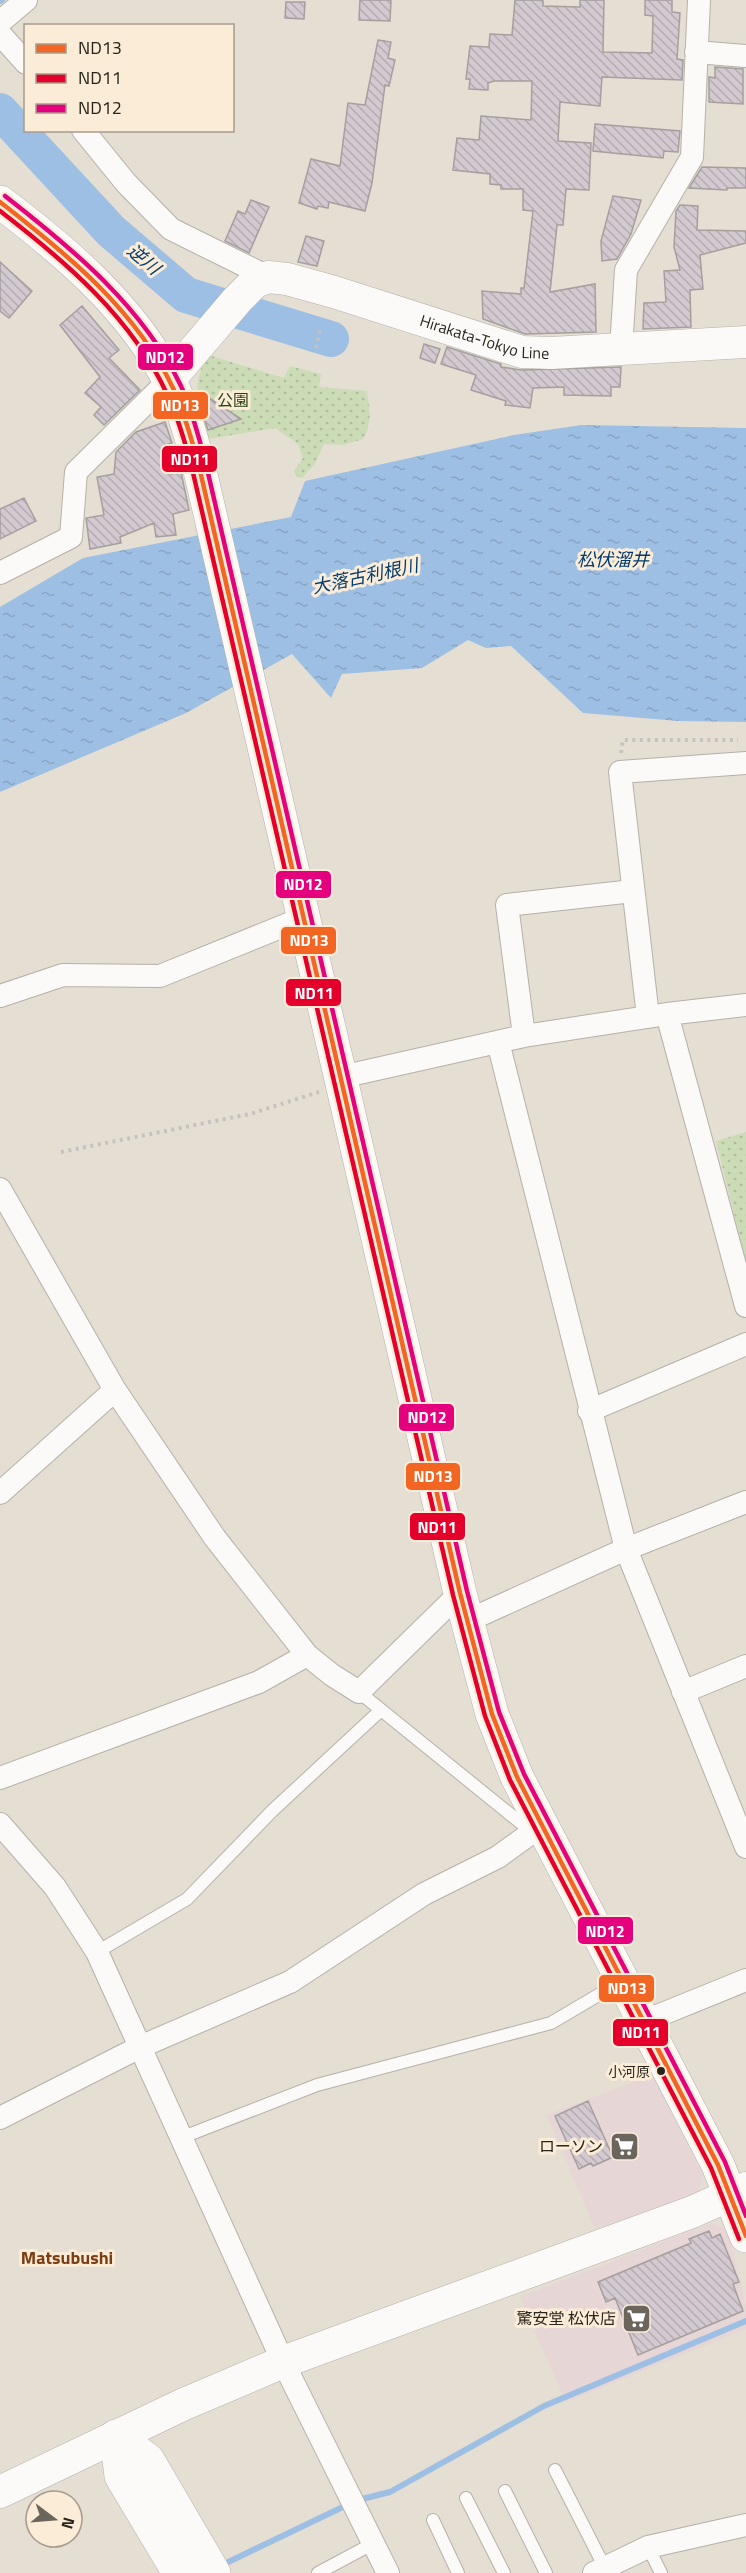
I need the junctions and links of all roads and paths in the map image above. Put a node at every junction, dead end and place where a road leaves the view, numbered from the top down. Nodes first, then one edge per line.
1 (27, 0) edge
2 (699, 0) edge
3 (0, 22) edge
4 (0, 34) edge
5 (696, 52) junction
6 (746, 56) edge
7 (24, 61) edge
8 (85, 132) edge
9 (0, 202) edge
10 (268, 278) junction
11 (321, 329) dead end
12 (746, 342) edge
13 (316, 348) dead end
14 (621, 349) junction
15 (169, 380) junction
16 (0, 573) edge
17 (746, 740) edge
18 (746, 763) edge
19 (620, 772) junction
20 (633, 891) junction
21 (303, 918) junction
22 (0, 996) edge
23 (746, 1005) edge
24 (658, 1015) junction
25 (524, 1036) junction
26 (498, 1042) junction
27 (342, 1081) junction
28 (61, 1152) dead end
29 (0, 1189) edge
30 (746, 1306) edge
31 (746, 1344) edge
32 (115, 1390) junction
33 (589, 1411) junction
34 (0, 1493) edge
35 (746, 1502) edge
36 (626, 1549) junction
37 (464, 1607) junction
38 (307, 1655) junction
39 (746, 1666) edge
40 (360, 1692) junction
41 (683, 1692) junction
42 (381, 1710) junction
43 (0, 1778) edge
44 (0, 1824) edge
45 (537, 1828) junction
46 (746, 1847) edge
47 (97, 1952) junction
48 (746, 1980) edge
49 (623, 1981) junction
50 (645, 2021) junction
51 (140, 2047) junction
52 (0, 2118) edge
53 (183, 2138) junction
54 (739, 2191) edge
55 (746, 2236) edge
56 (283, 2362) junction
57 (116, 2436) junction
58 (555, 2470) dead end
59 (4, 2487) edge
60 (505, 2491) dead end
61 (466, 2498) dead end
62 (433, 2520) dead end
63 (746, 2525) edge
64 (374, 2543) junction
65 (648, 2547) junction
66 (599, 2570) edge
67 (179, 2573) edge
68 (214, 2573) edge
69 (318, 2573) edge
70 (388, 2573) edge
71 (458, 2573) edge
72 (504, 2573) edge
73 (546, 2573) edge
74 (661, 2573) edge

1 - 3 street
2 - 5 street
4 - 7 street
5 - 6 street
5 - 14 street
8 - 10 street
9 - 15 main road
10 - 14 street, Hirakata-Tokyo Line
10 - 15 street
11 - 13 path
12 - 14 street, Hirakata-Tokyo Line
15 - 16 street
15 - 21 main road
17 - 19 path
18 - 19 street
19 - 20 street
20 - 24 street
20 - 25 street
21 - 22 street
21 - 27 main road
23 - 24 street
24 - 25 street
24 - 30 street
25 - 26 street
26 - 27 street
26 - 33 street
27 - 28 path
27 - 37 main road
29 - 32 street
31 - 33 street
32 - 34 street
32 - 38 street
33 - 36 street
35 - 36 street
36 - 37 street
36 - 41 street
37 - 40 street
37 - 45 main road
38 - 40 street
38 - 43 street
39 - 41 street
40 - 42 lane
41 - 46 street
42 - 45 lane
42 - 47 lane
44 - 47 street
45 - 49 main road
45 - 51 street
47 - 51 street
48 - 50 street
49 - 50 main road
49 - 53 lane
50 - 54 main road
51 - 52 street
51 - 53 street
53 - 56 street
54 - 55 main road
54 - 56 street
56 - 57 street
56 - 64 street
57 - 59 street
57 - 67 main road
57 - 68 main road
58 - 66 lane
60 - 73 lane
61 - 72 lane
62 - 71 lane
63 - 65 street
64 - 69 lane
64 - 70 street
65 - 66 street
65 - 74 lane

